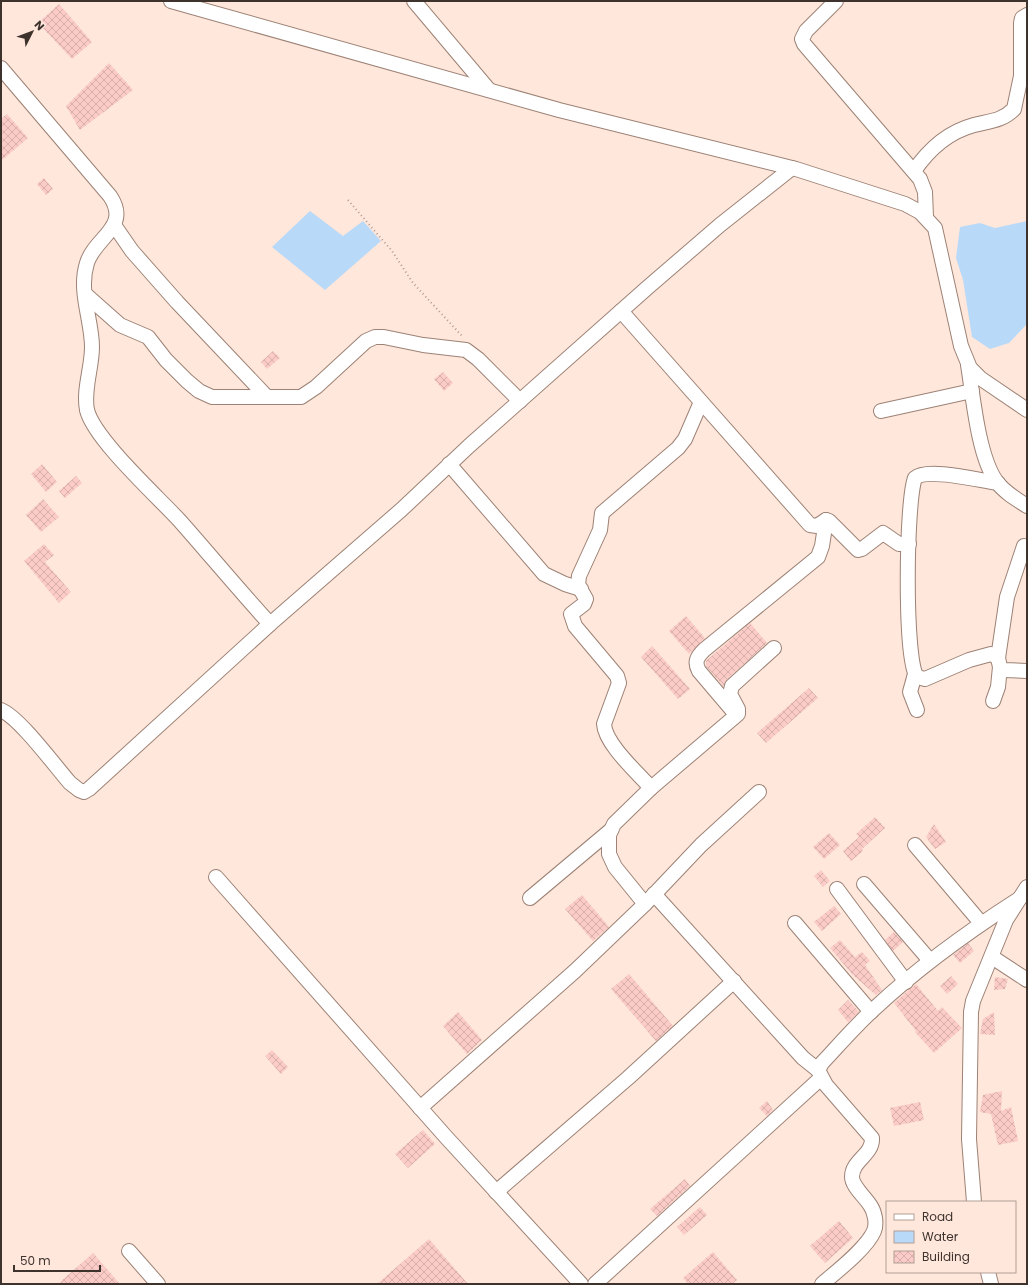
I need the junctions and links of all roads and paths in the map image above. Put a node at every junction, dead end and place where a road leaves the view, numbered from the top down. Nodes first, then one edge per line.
1 (171, 1) edge
2 (414, 1) edge
3 (836, 1) edge
4 (1027, 15) edge
5 (1, 68) edge
6 (490, 90) junction
7 (792, 168) junction
8 (914, 171) junction
9 (348, 200) dead end
10 (926, 217) junction
11 (114, 225) junction
12 (85, 294) junction
13 (621, 311) junction
14 (471, 353) junction
15 (968, 364) junction
16 (972, 391) junction
17 (268, 397) junction
18 (520, 401) junction
19 (701, 402) junction
20 (1027, 410) edge
21 (881, 411) dead end
22 (449, 464) junction
23 (998, 483) junction
24 (1027, 506) edge
25 (826, 520) junction
26 (909, 544) junction
27 (1024, 546) dead end
28 (581, 589) junction
29 (270, 624) junction
30 (774, 648) dead end
31 (999, 663) junction
32 (1027, 671) edge
33 (915, 674) junction
34 (993, 701) dead end
35 (1, 710) edge
36 (917, 710) dead end
37 (736, 715) junction
38 (651, 788) junction
39 (760, 792) dead end
40 (611, 830) junction
41 (915, 845) dead end
42 (216, 877) dead end
43 (864, 884) dead end
44 (837, 889) dead end
45 (1023, 893) edge
46 (530, 898) dead end
47 (650, 899) junction
48 (795, 923) dead end
49 (981, 923) junction
50 (926, 956) dead end
51 (992, 957) junction
52 (734, 980) junction
53 (1027, 980) edge
54 (906, 982) junction
55 (871, 1012) junction
56 (820, 1074) junction
57 (420, 1108) junction
58 (496, 1192) junction
59 (974, 1201) edge
60 (129, 1251) dead end
61 (988, 1273) edge
62 (158, 1284) edge
63 (581, 1284) edge
64 (595, 1284) edge
65 (822, 1284) edge
66 (992, 1284) edge

1 - 6 street
2 - 6 street
3 - 8 street
4 - 8 street
5 - 11 street
6 - 7 street
7 - 10 street
7 - 13 street
8 - 10 street
9 - 14 path
10 - 15 street
11 - 12 street
11 - 17 street
12 - 17 street
12 - 29 street
13 - 18 street
13 - 19 street
14 - 17 street
14 - 18 street
15 - 16 street
15 - 20 street
16 - 21 street
16 - 23 street
18 - 22 street
19 - 25 street
19 - 28 street
22 - 28 street
22 - 29 street
23 - 24 street
23 - 26 street
25 - 26 street
25 - 37 street
26 - 33 street
27 - 31 street
28 - 38 street
29 - 35 street
30 - 37 street
31 - 32 street
31 - 33 street
31 - 34 street
33 - 36 street
37 - 38 street
38 - 40 street
39 - 47 street
40 - 46 street
40 - 47 street
41 - 49 street
42 - 57 street
43 - 50 street
44 - 54 street
45 - 49 street
45 - 51 street
47 - 52 street
47 - 57 street
48 - 55 street
49 - 54 street
51 - 53 street
51 - 59 street
52 - 56 street
52 - 58 street
54 - 55 street
55 - 56 street
56 - 64 street
56 - 65 street
57 - 58 street
58 - 63 street
60 - 62 street
61 - 66 street

